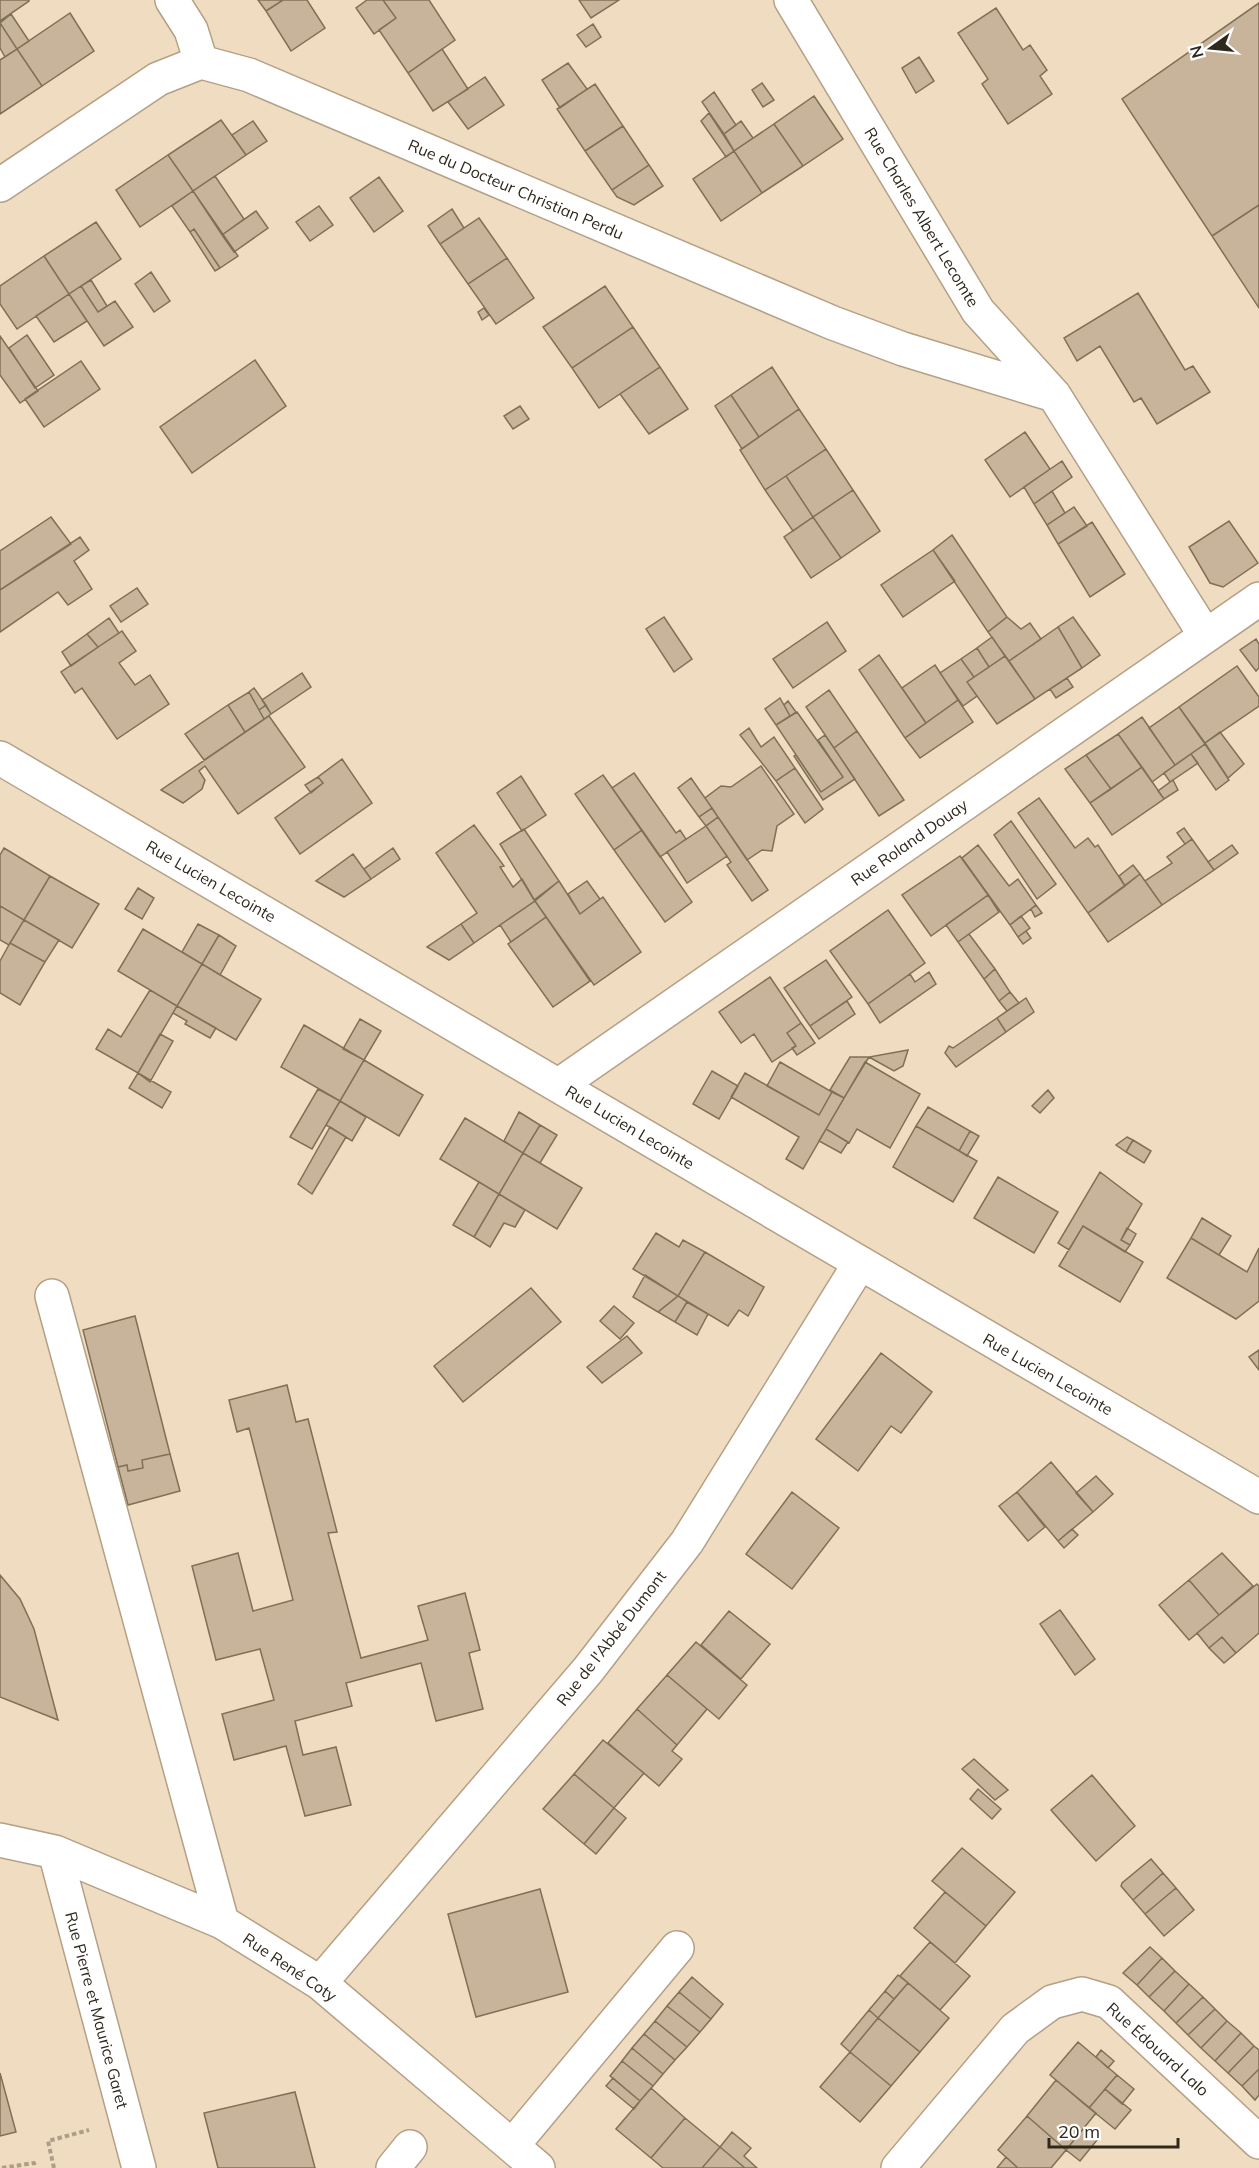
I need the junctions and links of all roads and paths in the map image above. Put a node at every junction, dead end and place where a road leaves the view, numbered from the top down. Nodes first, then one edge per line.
1 (172, 0) edge
2 (791, 0) edge
3 (201, 62) junction
4 (0, 185) edge
5 (1054, 395) junction
6 (1259, 598) edge
7 (1205, 635) junction
8 (0, 758) edge
9 (559, 1085) junction
10 (860, 1263) junction
11 (52, 1296) dead end
12 (1259, 1497) edge
13 (0, 1840) edge
14 (55, 1852) junction
15 (222, 1922) junction
16 (677, 1948) dead end
17 (320, 1983) junction
18 (126, 2121) junction
19 (1259, 2142) edge
20 (512, 2146) junction
21 (2, 2168) edge
22 (35, 2168) edge
23 (54, 2168) edge
24 (139, 2168) edge
25 (538, 2168) edge
26 (898, 2168) edge

1 - 3 street
2 - 5 street, Rue Charles Albert Lecomte
3 - 4 street
3 - 5 street, Rue du Docteur Christian Perdu
5 - 7 street, Rue Charles Albert Lecomte
6 - 7 street, Rue Roland Douay
7 - 9 street, Rue Roland Douay
8 - 9 street, Rue Lucien Lecointe
9 - 10 street, Rue Lucien Lecointe
10 - 12 street, Rue Lucien Lecointe
10 - 17 street, Rue de l'Abbé Dumont
11 - 15 street
13 - 14 street, Rue René Coty
14 - 15 street, Rue René Coty
14 - 18 street, Rue Pierre et Maurice Garet
15 - 17 street, Rue René Coty
16 - 20 street
17 - 20 street, Rue René Coty
18 - 23 path
18 - 24 street, Rue Pierre et Maurice Garet
19 - 26 street, Rue Édouard Lalo
20 - 25 street, Rue René Coty
21 - 22 path

